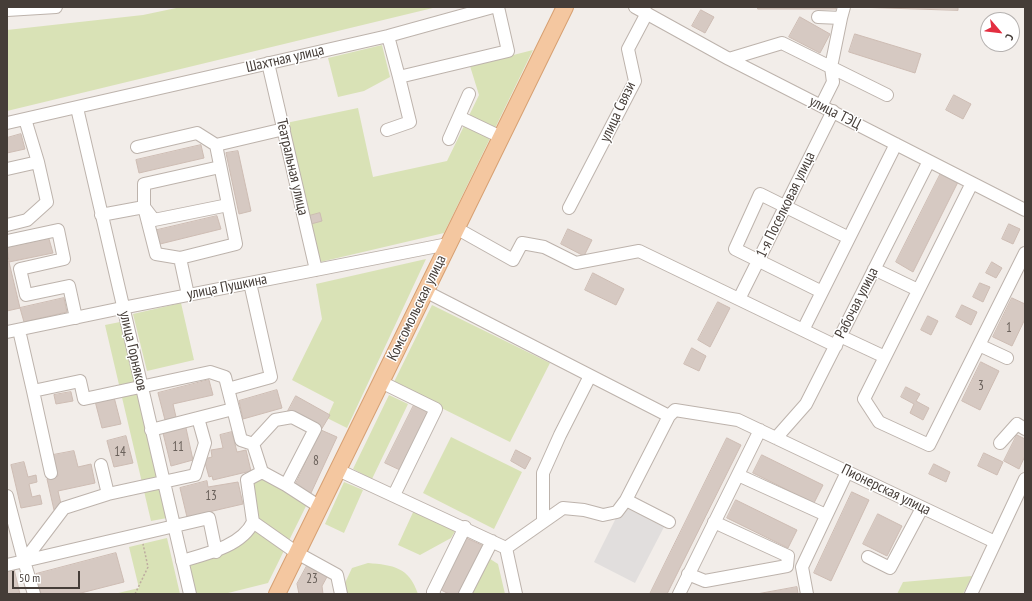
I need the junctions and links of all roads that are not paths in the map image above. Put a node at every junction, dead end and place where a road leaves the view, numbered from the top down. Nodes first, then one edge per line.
1 (56, 7) edge
2 (493, 7) edge
3 (498, 7) edge
4 (565, 7) edge
5 (635, 7) edge
6 (7, 10) edge
7 (644, 10) edge
8 (842, 12) edge
9 (556, 15) edge
10 (818, 17) dead end
11 (388, 36) junction
12 (729, 59) junction
13 (268, 64) junction
14 (831, 67) junction
15 (399, 77) junction
16 (469, 94) dead end
17 (887, 95) dead end
18 (821, 106) junction
19 (77, 108) junction
20 (832, 111) junction
21 (459, 117) junction
22 (25, 119) junction
23 (7, 123) edge
24 (284, 129) junction
25 (387, 130) dead end
26 (500, 137) junction
27 (449, 139) dead end
28 (896, 144) junction
29 (216, 145) junction
30 (137, 147) dead end
31 (929, 161) junction
32 (38, 162) junction
33 (220, 167) junction
34 (7, 169) edge
35 (972, 183) junction
36 (228, 205) junction
37 (785, 206) junction
38 (144, 207) junction
39 (569, 208) dead end
40 (1025, 209) edge
41 (101, 215) junction
42 (7, 224) edge
43 (456, 228) junction
44 (849, 238) junction
45 (9, 241) edge
46 (448, 244) junction
47 (1025, 253) edge
48 (180, 258) junction
49 (759, 260) junction
50 (874, 269) junction
51 (316, 270) junction
52 (250, 283) junction
53 (918, 290) junction
54 (425, 291) junction
55 (822, 292) junction
56 (188, 295) junction
57 (739, 299) junction
58 (122, 308) junction
59 (76, 318) junction
60 (803, 330) junction
61 (13, 331) edge
62 (838, 341) junction
63 (979, 345) junction
64 (885, 357) junction
65 (1007, 358) dead end
66 (590, 376) junction
67 (380, 382) junction
68 (141, 387) junction
69 (228, 389) junction
70 (33, 391) junction
71 (233, 409) junction
72 (669, 416) junction
73 (198, 418) junction
74 (1025, 428) edge
75 (151, 430) junction
76 (760, 430) junction
77 (776, 438) junction
78 (1000, 443) dead end
79 (253, 444) junction
80 (101, 465) dead end
81 (338, 470) junction
82 (262, 472) junction
83 (847, 472) junction
84 (51, 473) dead end
85 (738, 475) junction
86 (1025, 479) edge
87 (164, 482) junction
88 (286, 485) junction
89 (108, 494) junction
90 (394, 495) junction
91 (7, 496) edge
92 (626, 500) junction
93 (320, 507) junction
94 (922, 508) junction
95 (826, 515) junction
96 (543, 521) junction
97 (253, 522) junction
98 (669, 522) dead end
99 (714, 522) junction
100 (174, 527) junction
101 (465, 527) junction
102 (492, 541) junction
103 (995, 542) junction
104 (506, 548) junction
105 (216, 552) junction
106 (297, 553) junction
107 (868, 557) dead end
108 (24, 561) junction
109 (182, 561) junction
110 (7, 565) edge
111 (688, 574) junction
112 (34, 594) edge
113 (190, 594) edge
114 (277, 594) edge
115 (341, 594) edge
116 (434, 594) edge
117 (465, 594) edge
118 (516, 594) edge
119 (679, 594) edge
120 (807, 594) edge
121 (971, 594) edge

1 - 6 street
2 - 11 street, Шахтная улица
3 - 15 street
4 - 9 main road, Комсомольская улица
5 - 7 street, улица ТЭЦ
7 - 12 street, улица ТЭЦ
7 - 39 street, улица Связи
8 - 10 street
8 - 14 street
9 - 26 main road, Комсомольская улица
11 - 13 street, Шахтная улица
11 - 15 street
12 - 14 street
12 - 18 street, улица ТЭЦ
13 - 19 street, Шахтная улица
13 - 24 street, Театральная улица
14 - 17 street
14 - 18 street
15 - 25 street
16 - 21 street
18 - 20 street, улица ТЭЦ
19 - 22 street, Шахтная улица
19 - 41 street, улица Горняков
20 - 28 street, улица ТЭЦ
20 - 37 street, 1-я Поселковая улица
21 - 26 street
21 - 27 street
22 - 23 street, Шахтная улица
22 - 32 street
24 - 29 street
24 - 51 street, Театральная улица
26 - 43 main road, Комсомольская улица
28 - 31 street, улица ТЭЦ
28 - 44 street
29 - 30 street
29 - 33 street
31 - 35 street, улица ТЭЦ
31 - 50 street, Рабочая улица
32 - 34 street
32 - 42 street
33 - 36 street
33 - 38 street
35 - 40 street, улица ТЭЦ
35 - 53 street
36 - 38 street
36 - 48 street
37 - 44 street
37 - 49 street, 1-я Поселковая улица
37 - 49 street
38 - 41 street
38 - 48 street
41 - 58 street, улица Горняков
42 - 45 street
43 - 46 main road, Комсомольская улица
43 - 57 street
44 - 55 street
45 - 59 street
46 - 51 street, улица Пушкина
46 - 54 main road, Комсомольская улица
47 - 63 street
48 - 56 street
49 - 55 street
49 - 57 street, 1-я Поселковая улица
50 - 53 street
50 - 62 street, Рабочая улица
51 - 52 street, улица Пушкина
52 - 56 street, улица Пушкина
52 - 69 street
53 - 64 street
54 - 66 street
54 - 67 main road, Комсомольская улица
55 - 60 street
56 - 58 street, улица Пушкина
57 - 60 street
58 - 59 street, улица Пушкина
58 - 68 street, улица Горняков
59 - 61 street, улица Пушкина
60 - 62 street
61 - 70 street
62 - 64 street
62 - 77 street, Рабочая улица
63 - 64 street
63 - 65 street
66 - 72 street
66 - 96 street
67 - 81 main road, Комсомольская улица
67 - 90 street
68 - 69 street
68 - 70 street
68 - 75 street, улица Горняков
69 - 71 street
70 - 84 street
71 - 73 street
71 - 79 street
72 - 76 street, Пионерская улица
72 - 92 street
73 - 75 street
73 - 87 street
74 - 78 street
75 - 87 street, улица Горняков
76 - 77 street, Пионерская улица
76 - 85 street
77 - 83 street, Пионерская улица
79 - 82 street
79 - 88 street
80 - 89 street
81 - 90 street
81 - 93 main road, Комсомольская улица
82 - 88 street
82 - 97 street
83 - 94 street, Пионерская улица
83 - 95 street
85 - 95 street
85 - 99 street
86 - 103 street
87 - 89 street
87 - 100 street, улица Горняков
88 - 93 street
89 - 108 street
90 - 101 street
91 - 108 street
92 - 96 street
92 - 98 street
93 - 106 main road, Комсомольская улица
94 - 103 street, Пионерская улица
94 - 107 street
95 - 120 street
96 - 104 street
97 - 105 street
97 - 106 street
99 - 111 street
99 - 111 street
100 - 105 street
100 - 108 street
100 - 109 street, улица Горняков
101 - 102 street
101 - 116 street
102 - 104 street
102 - 117 street
103 - 121 street
104 - 118 street
105 - 109 street
106 - 114 main road, Комсомольская улица
106 - 115 street
108 - 110 street
108 - 112 street
109 - 113 street, улица Горняков
111 - 119 street

